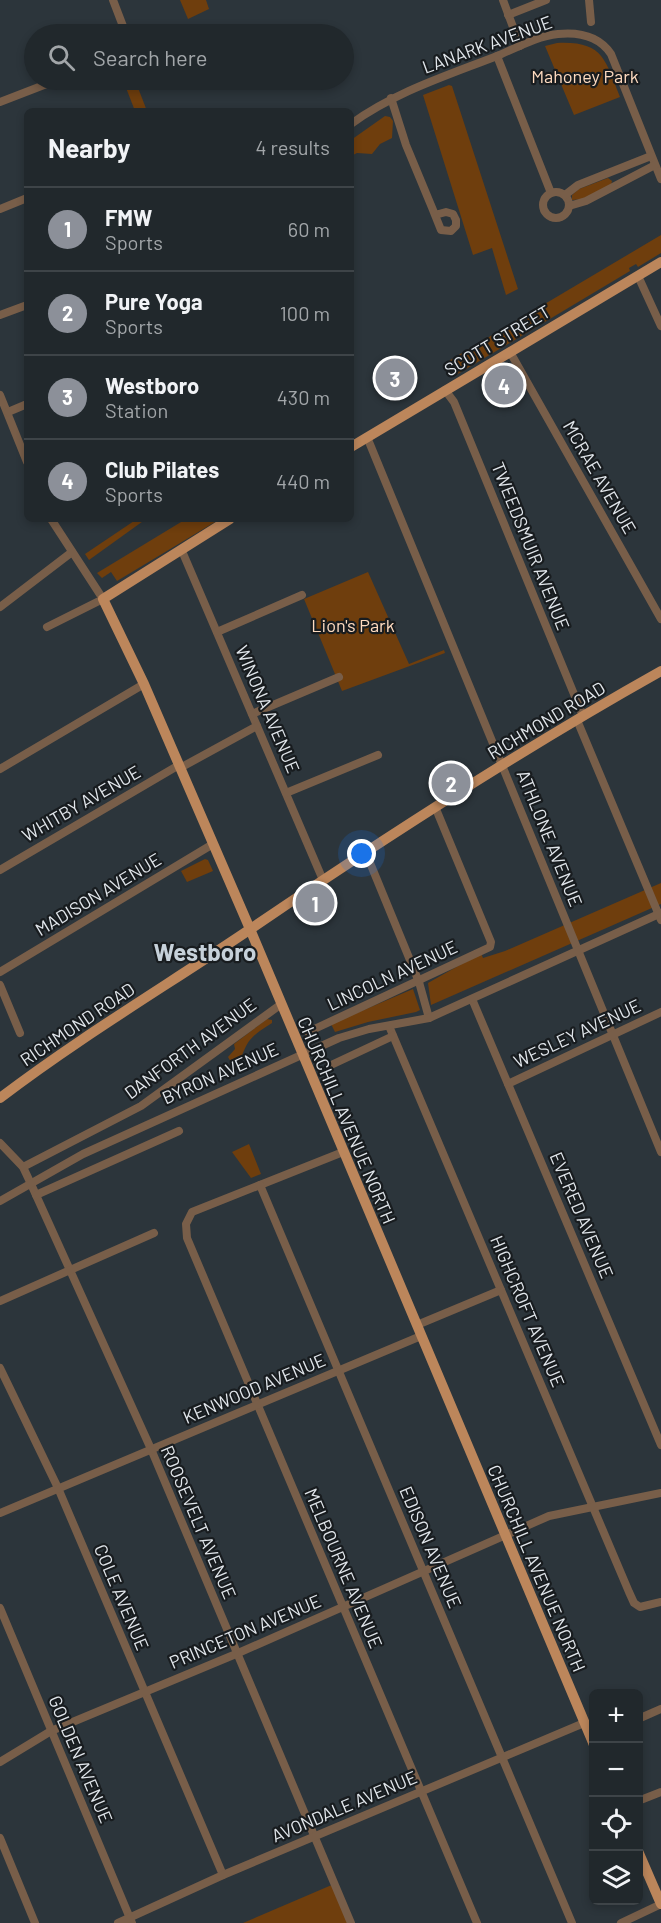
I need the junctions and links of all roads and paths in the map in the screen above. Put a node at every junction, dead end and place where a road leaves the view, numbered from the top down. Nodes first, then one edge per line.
1 (113, 0) edge
2 (503, 0) edge
3 (546, 0) edge
4 (589, 0) edge
5 (508, 15) junction
6 (591, 22) dead end
7 (122, 24) edge
8 (520, 46) junction
9 (497, 56) junction
10 (31, 90) edge
11 (391, 98) junction
12 (0, 102) edge
13 (354, 122) edge
14 (651, 156) junction
15 (655, 165) junction
16 (661, 179) edge
17 (551, 193) junction
18 (565, 195) junction
19 (24, 199) edge
20 (569, 206) junction
21 (0, 209) edge
22 (435, 215) dead end
23 (661, 262) edge
24 (638, 276) junction
25 (24, 306) edge
26 (0, 315) edge
27 (661, 326) edge
28 (510, 352) junction
29 (445, 390) junction
30 (0, 395) edge
31 (24, 405) edge
32 (8, 412) junction
33 (367, 437) junction
34 (354, 445) edge
35 (24, 454) edge
36 (53, 522) edge
37 (226, 522) edge
38 (182, 551) junction
39 (72, 552) junction
40 (302, 595) dead end
41 (104, 599) junction
42 (0, 607) edge
43 (661, 619) edge
44 (47, 627) dead end
45 (217, 632) junction
46 (661, 672) edge
47 (339, 677) dead end
48 (144, 684) junction
49 (252, 714) junction
50 (580, 718) junction
51 (257, 726) junction
52 (378, 755) dead end
53 (503, 765) junction
54 (179, 767) junction
55 (0, 769) edge
56 (286, 793) junction
57 (436, 808) junction
58 (213, 844) junction
59 (366, 853) junction
60 (0, 870) edge
61 (323, 880) junction
62 (660, 916) edge
63 (250, 929) junction
64 (578, 950) junction
65 (0, 972) edge
66 (419, 982) junction
67 (0, 986) edge
68 (472, 999) junction
69 (280, 1005) junction
70 (661, 1012) edge
71 (429, 1018) junction
72 (389, 1026) junction
73 (308, 1032) dead end
74 (20, 1033) dead end
75 (612, 1033) junction
76 (393, 1036) junction
77 (302, 1055) junction
78 (329, 1066) dead end
79 (508, 1084) junction
80 (0, 1098) edge
81 (179, 1131) dead end
82 (0, 1143) edge
83 (343, 1152) junction
84 (661, 1152) edge
85 (23, 1167) junction
86 (31, 1184) junction
87 (260, 1185) junction
88 (36, 1195) junction
89 (0, 1201) edge
90 (154, 1233) dead end
91 (70, 1270) junction
92 (501, 1290) junction
93 (0, 1301) edge
94 (419, 1330) junction
95 (0, 1368) edge
96 (339, 1370) junction
97 (258, 1406) junction
98 (661, 1445) edge
99 (150, 1449) junction
100 (58, 1488) junction
101 (661, 1493) edge
102 (593, 1507) junction
103 (0, 1513) edge
104 (506, 1536) junction
105 (424, 1573) junction
106 (661, 1602) edge
107 (343, 1607) junction
108 (0, 1608) edge
109 (236, 1654) junction
110 (144, 1691) junction
111 (661, 1710) edge
112 (643, 1717) edge
113 (584, 1723) junction
114 (51, 1731) junction
115 (589, 1733) edge
116 (502, 1757) junction
117 (0, 1762) edge
118 (421, 1792) junction
119 (661, 1792) edge
120 (643, 1799) edge
121 (0, 1838) edge
122 (314, 1838) junction
123 (643, 1861) edge
124 (223, 1875) junction
125 (661, 1904) edge
126 (131, 1920) edge
127 (35, 1923) edge
128 (118, 1923) edge
129 (351, 1923) edge
130 (477, 1923) edge
131 (572, 1923) edge
132 (621, 1923) edge

1 - 7 street
2 - 5 street
3 - 5 street
4 - 6 street
5 - 8 street
8 - 9 street, LANARK AVENUE
8 - 14 street, LANARK AVENUE
9 - 11 street, LANARK AVENUE
9 - 17 street
10 - 12 street
11 - 13 street, LANARK AVENUE
11 - 22 street
14 - 15 street, LANARK AVENUE
14 - 18 street
15 - 16 street, LANARK AVENUE
15 - 20 street
17 - 18 street
17 - 20 street
18 - 20 street
19 - 21 street
23 - 24 main road, SCOTT STREET
24 - 27 street
24 - 28 main road, SCOTT STREET
25 - 26 street
28 - 29 main road, SCOTT STREET
28 - 43 street, MCRAE AVENUE
29 - 33 main road, SCOTT STREET
29 - 50 street, TWEEDSMUIR AVENUE
30 - 32 street
31 - 32 street
32 - 35 street
33 - 34 main road, SCOTT STREET
33 - 53 street, ATHLONE AVENUE
36 - 39 street, CHURCHILL AVENUE NORTH
37 - 38 main road
38 - 41 main road
38 - 45 street, WINONA AVENUE
39 - 41 street, CHURCHILL AVENUE NORTH
39 - 42 street
40 - 45 street
41 - 44 street
41 - 48 main road, CHURCHILL AVENUE NORTH
45 - 49 street, WINONA AVENUE
46 - 50 main road, RICHMOND ROAD
47 - 49 street
48 - 54 main road, CHURCHILL AVENUE NORTH
48 - 55 street
49 - 51 street, WINONA AVENUE
50 - 53 main road, RICHMOND ROAD
50 - 62 street, TWEEDSMUIR AVENUE
51 - 54 street, WHITBY AVENUE
51 - 56 street, WINONA AVENUE
52 - 56 street
53 - 57 main road, RICHMOND ROAD
53 - 64 street, ATHLONE AVENUE
54 - 58 main road, CHURCHILL AVENUE NORTH
54 - 60 street, WHITBY AVENUE
56 - 61 street, WINONA AVENUE
57 - 59 main road, RICHMOND ROAD
57 - 66 street, LINCOLN AVENUE
58 - 63 main road, CHURCHILL AVENUE NORTH
58 - 65 street, MADISON AVENUE
59 - 61 main road, RICHMOND ROAD
59 - 66 street
61 - 63 main road, RICHMOND ROAD
62 - 64 street, BYRON AVENUE
63 - 69 main road, CHURCHILL AVENUE NORTH
63 - 80 main road, RICHMOND ROAD
64 - 68 street, BYRON AVENUE
64 - 75 street, ATHLONE AVENUE
66 - 71 street
66 - 73 street, LINCOLN AVENUE
67 - 74 street
68 - 71 street, BYRON AVENUE
68 - 79 street, EVERED AVENUE
69 - 77 main road, CHURCHILL AVENUE NORTH
69 - 85 street, DANFORTH AVENUE
70 - 75 street, WESLEY AVENUE
71 - 72 street, BYRON AVENUE
72 - 76 street, HIGHCROFT AVENUE
72 - 77 street, BYRON AVENUE
75 - 79 street, WESLEY AVENUE
75 - 84 street, ATHLONE AVENUE
76 - 78 street
76 - 92 street, HIGHCROFT AVENUE
77 - 83 main road, CHURCHILL AVENUE NORTH
77 - 86 street, BYRON AVENUE
79 - 98 street, EVERED AVENUE
81 - 88 street
82 - 85 street, ROOSEVELT AVENUE
83 - 87 street
83 - 94 main road, CHURCHILL AVENUE NORTH
85 - 86 street, ROOSEVELT AVENUE
86 - 88 street, ROOSEVELT AVENUE
86 - 89 street, BYRON AVENUE
87 - 96 street, EDISON AVENUE
87 - 97 street, MELBOURNE AVENUE
88 - 91 street, ROOSEVELT AVENUE
90 - 91 street
91 - 93 street
91 - 99 street, ROOSEVELT AVENUE
92 - 94 street, KENWOOD AVENUE
92 - 102 street, HIGHCROFT AVENUE
94 - 96 street, KENWOOD AVENUE
94 - 104 main road, CHURCHILL AVENUE NORTH
95 - 100 street, COLE AVENUE
96 - 97 street, KENWOOD AVENUE
96 - 105 street, EDISON AVENUE
97 - 99 street, KENWOOD AVENUE
97 - 107 street, MELBOURNE AVENUE
99 - 100 street, KENWOOD AVENUE
99 - 109 street, ROOSEVELT AVENUE
100 - 103 street, KENWOOD AVENUE
100 - 110 street, COLE AVENUE
101 - 102 street, PRINCETON AVENUE
102 - 104 street, PRINCETON AVENUE
102 - 106 street, HIGHCROFT AVENUE
104 - 105 street, PRINCETON AVENUE
104 - 113 main road, CHURCHILL AVENUE NORTH
105 - 107 street, PRINCETON AVENUE
105 - 116 street, EDISON AVENUE
107 - 109 street, PRINCETON AVENUE
107 - 118 street, MELBOURNE AVENUE
108 - 114 street, GOLDEN AVENUE
109 - 110 street, PRINCETON AVENUE
109 - 122 street, ROOSEVELT AVENUE
110 - 114 street, PRINCETON AVENUE
110 - 124 street, COLE AVENUE
111 - 112 street
113 - 115 main road, CHURCHILL AVENUE NORTH
113 - 116 street, AVONDALE AVENUE
114 - 117 street, PRINCETON AVENUE
114 - 126 street, GOLDEN AVENUE
116 - 118 street, AVONDALE AVENUE
116 - 131 street, EDISON AVENUE
118 - 122 street, AVONDALE AVENUE
118 - 130 street, MELBOURNE AVENUE
119 - 120 street
121 - 127 street
122 - 124 street, AVONDALE AVENUE
122 - 129 street, ROOSEVELT AVENUE
123 - 125 main road
124 - 126 street, AVONDALE AVENUE
125 - 132 street
126 - 128 street, AVONDALE AVENUE

